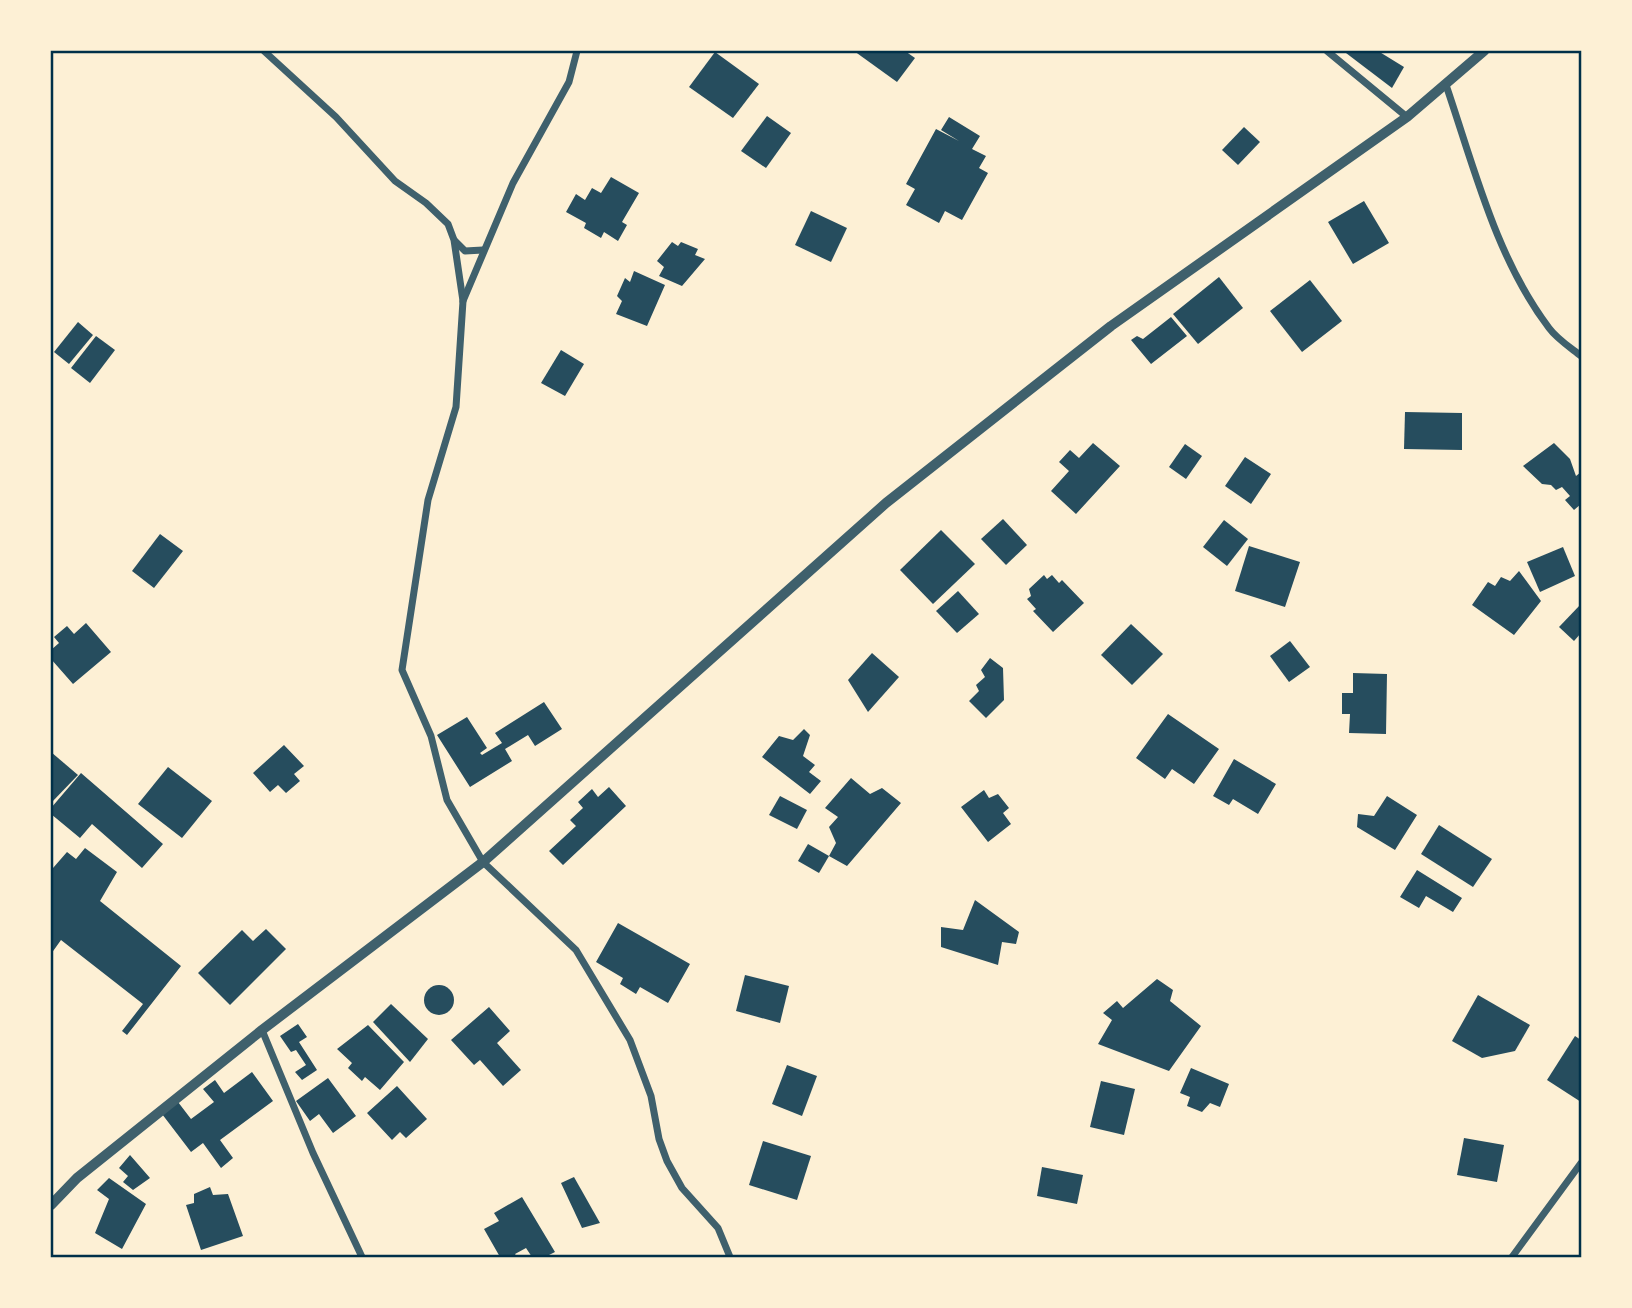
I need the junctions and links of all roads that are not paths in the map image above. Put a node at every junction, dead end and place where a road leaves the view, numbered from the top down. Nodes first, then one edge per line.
1 (264, 51) edge
2 (577, 51) edge
3 (1327, 51) edge
4 (1484, 51) edge
5 (1446, 85) junction
6 (1407, 117) junction
7 (454, 240) junction
8 (484, 250) junction
9 (463, 301) junction
10 (1581, 356) edge
11 (483, 862) junction
12 (262, 1030) junction
13 (1581, 1163) edge
14 (51, 1205) edge
15 (362, 1257) edge
16 (730, 1257) edge
17 (1512, 1257) edge

1 - 7 street
2 - 8 street
3 - 6 street
4 - 5 street
5 - 6 street
5 - 10 street
6 - 11 street
7 - 8 street
7 - 9 street
8 - 9 street
9 - 11 street
11 - 12 street
11 - 16 street
12 - 14 street
12 - 15 street
13 - 17 street

